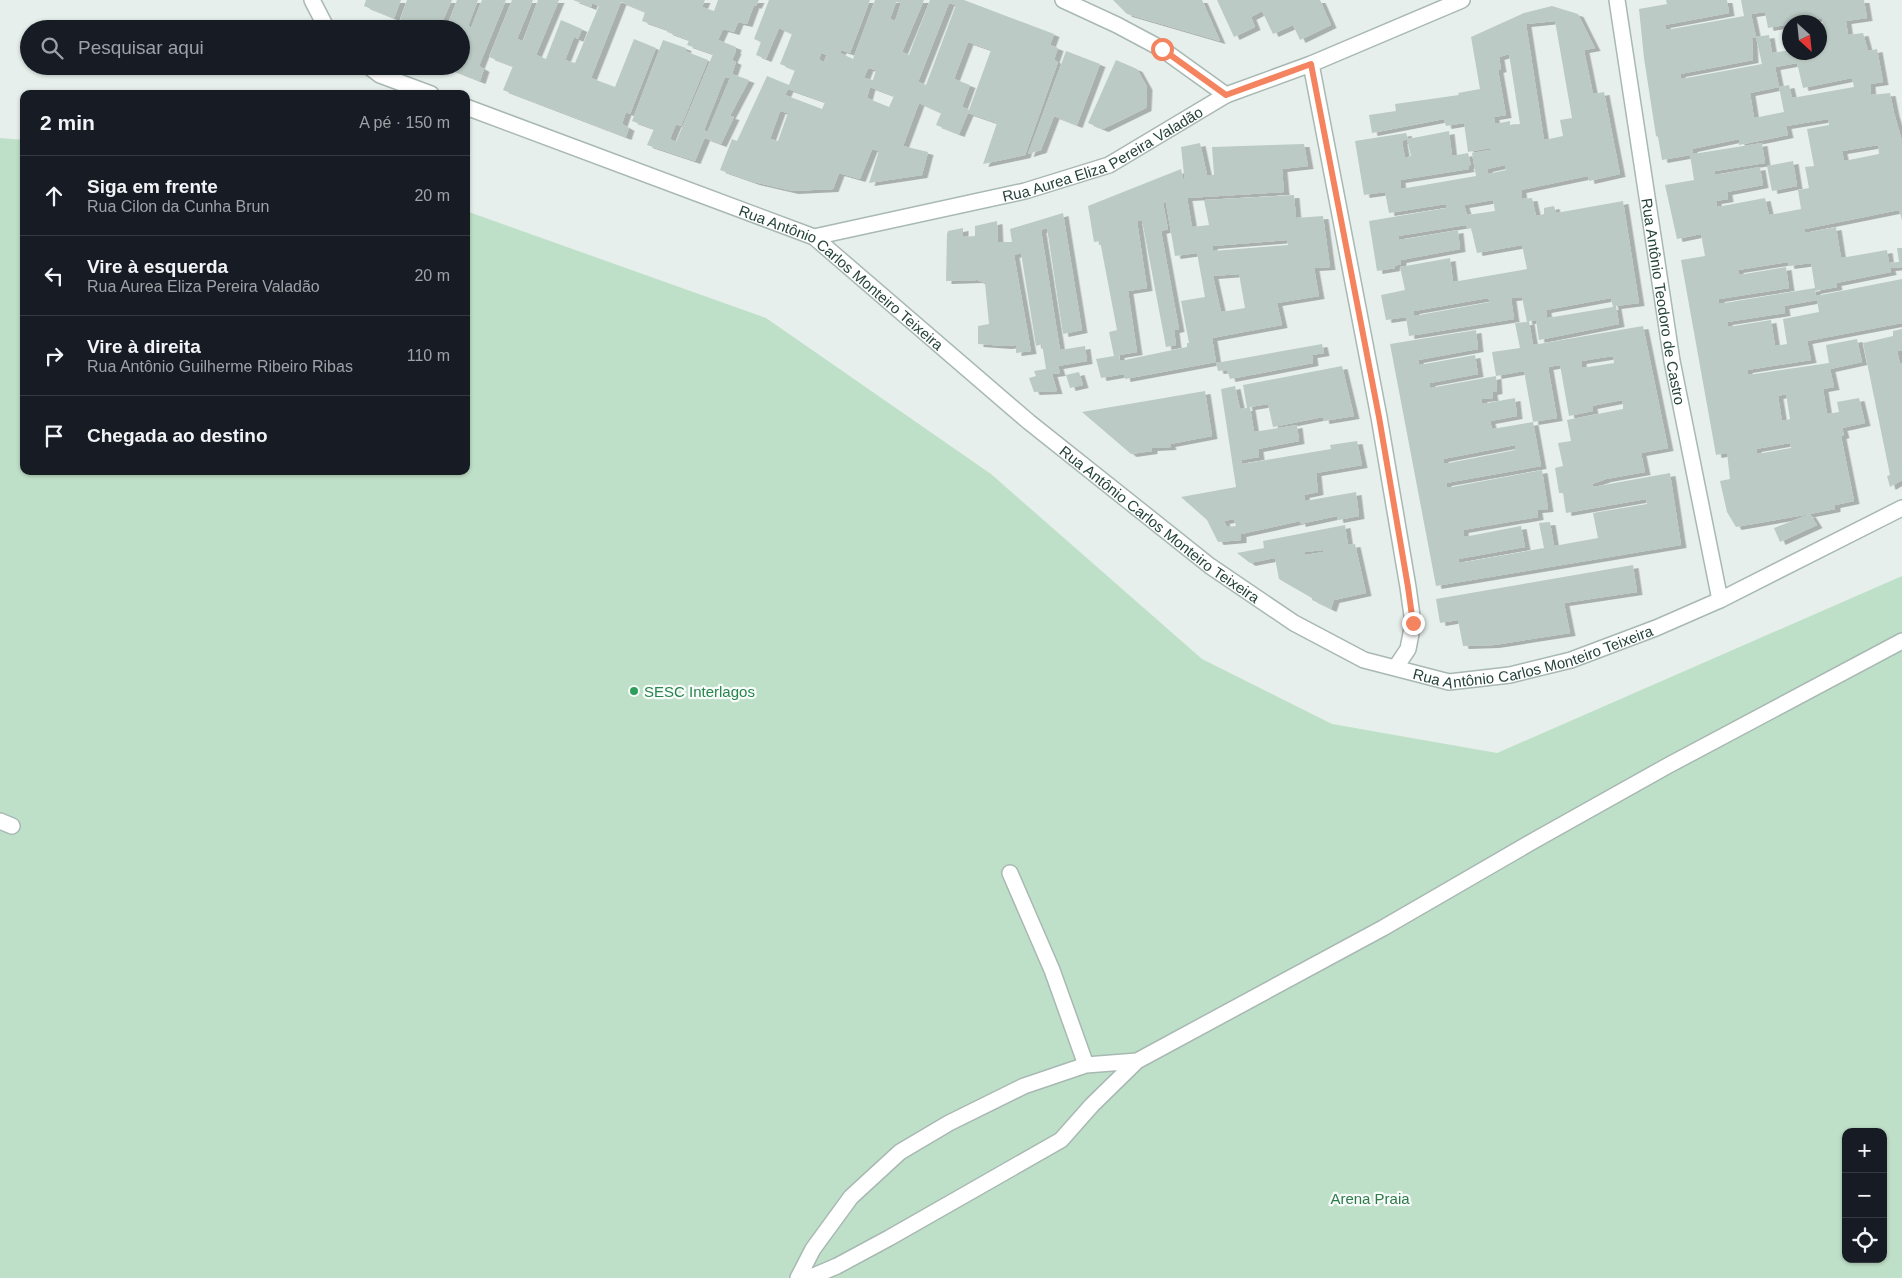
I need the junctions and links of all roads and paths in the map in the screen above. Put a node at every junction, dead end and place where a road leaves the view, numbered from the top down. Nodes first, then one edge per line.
1 (312, 0) edge
2 (1063, 0) edge
3 (1462, 0) edge
4 (1616, 0) edge
5 (322, 20) edge
6 (1311, 64) junction
7 (380, 75) edge
8 (420, 90) edge
9 (1226, 95) junction
10 (470, 108) edge
11 (814, 237) junction
12 (1902, 508) edge
13 (1720, 600) junction
14 (1902, 640) edge
15 (1396, 667) junction
16 (1010, 873) dead end
17 (1137, 1061) junction
18 (1086, 1065) junction
19 (798, 1278) edge
20 (809, 1278) edge

1 - 5 street
2 - 9 street
3 - 6 street, Rua Aurea Eliza Pereira Valadão
4 - 13 street, Rua Antônio Teodoro de Castro
6 - 9 street, Rua Aurea Eliza Pereira Valadão
6 - 15 street
7 - 8 street
9 - 11 street, Rua Aurea Eliza Pereira Valadão
10 - 11 street, Rua Antônio Carlos Monteiro Teixeira
11 - 15 street, Rua Antônio Carlos Monteiro Teixeira
12 - 13 street, Rua Antônio Carlos Monteiro Teixeira
13 - 15 street, Rua Antônio Carlos Monteiro Teixeira
14 - 17 street
16 - 18 street
17 - 18 street
17 - 20 street
18 - 19 street

